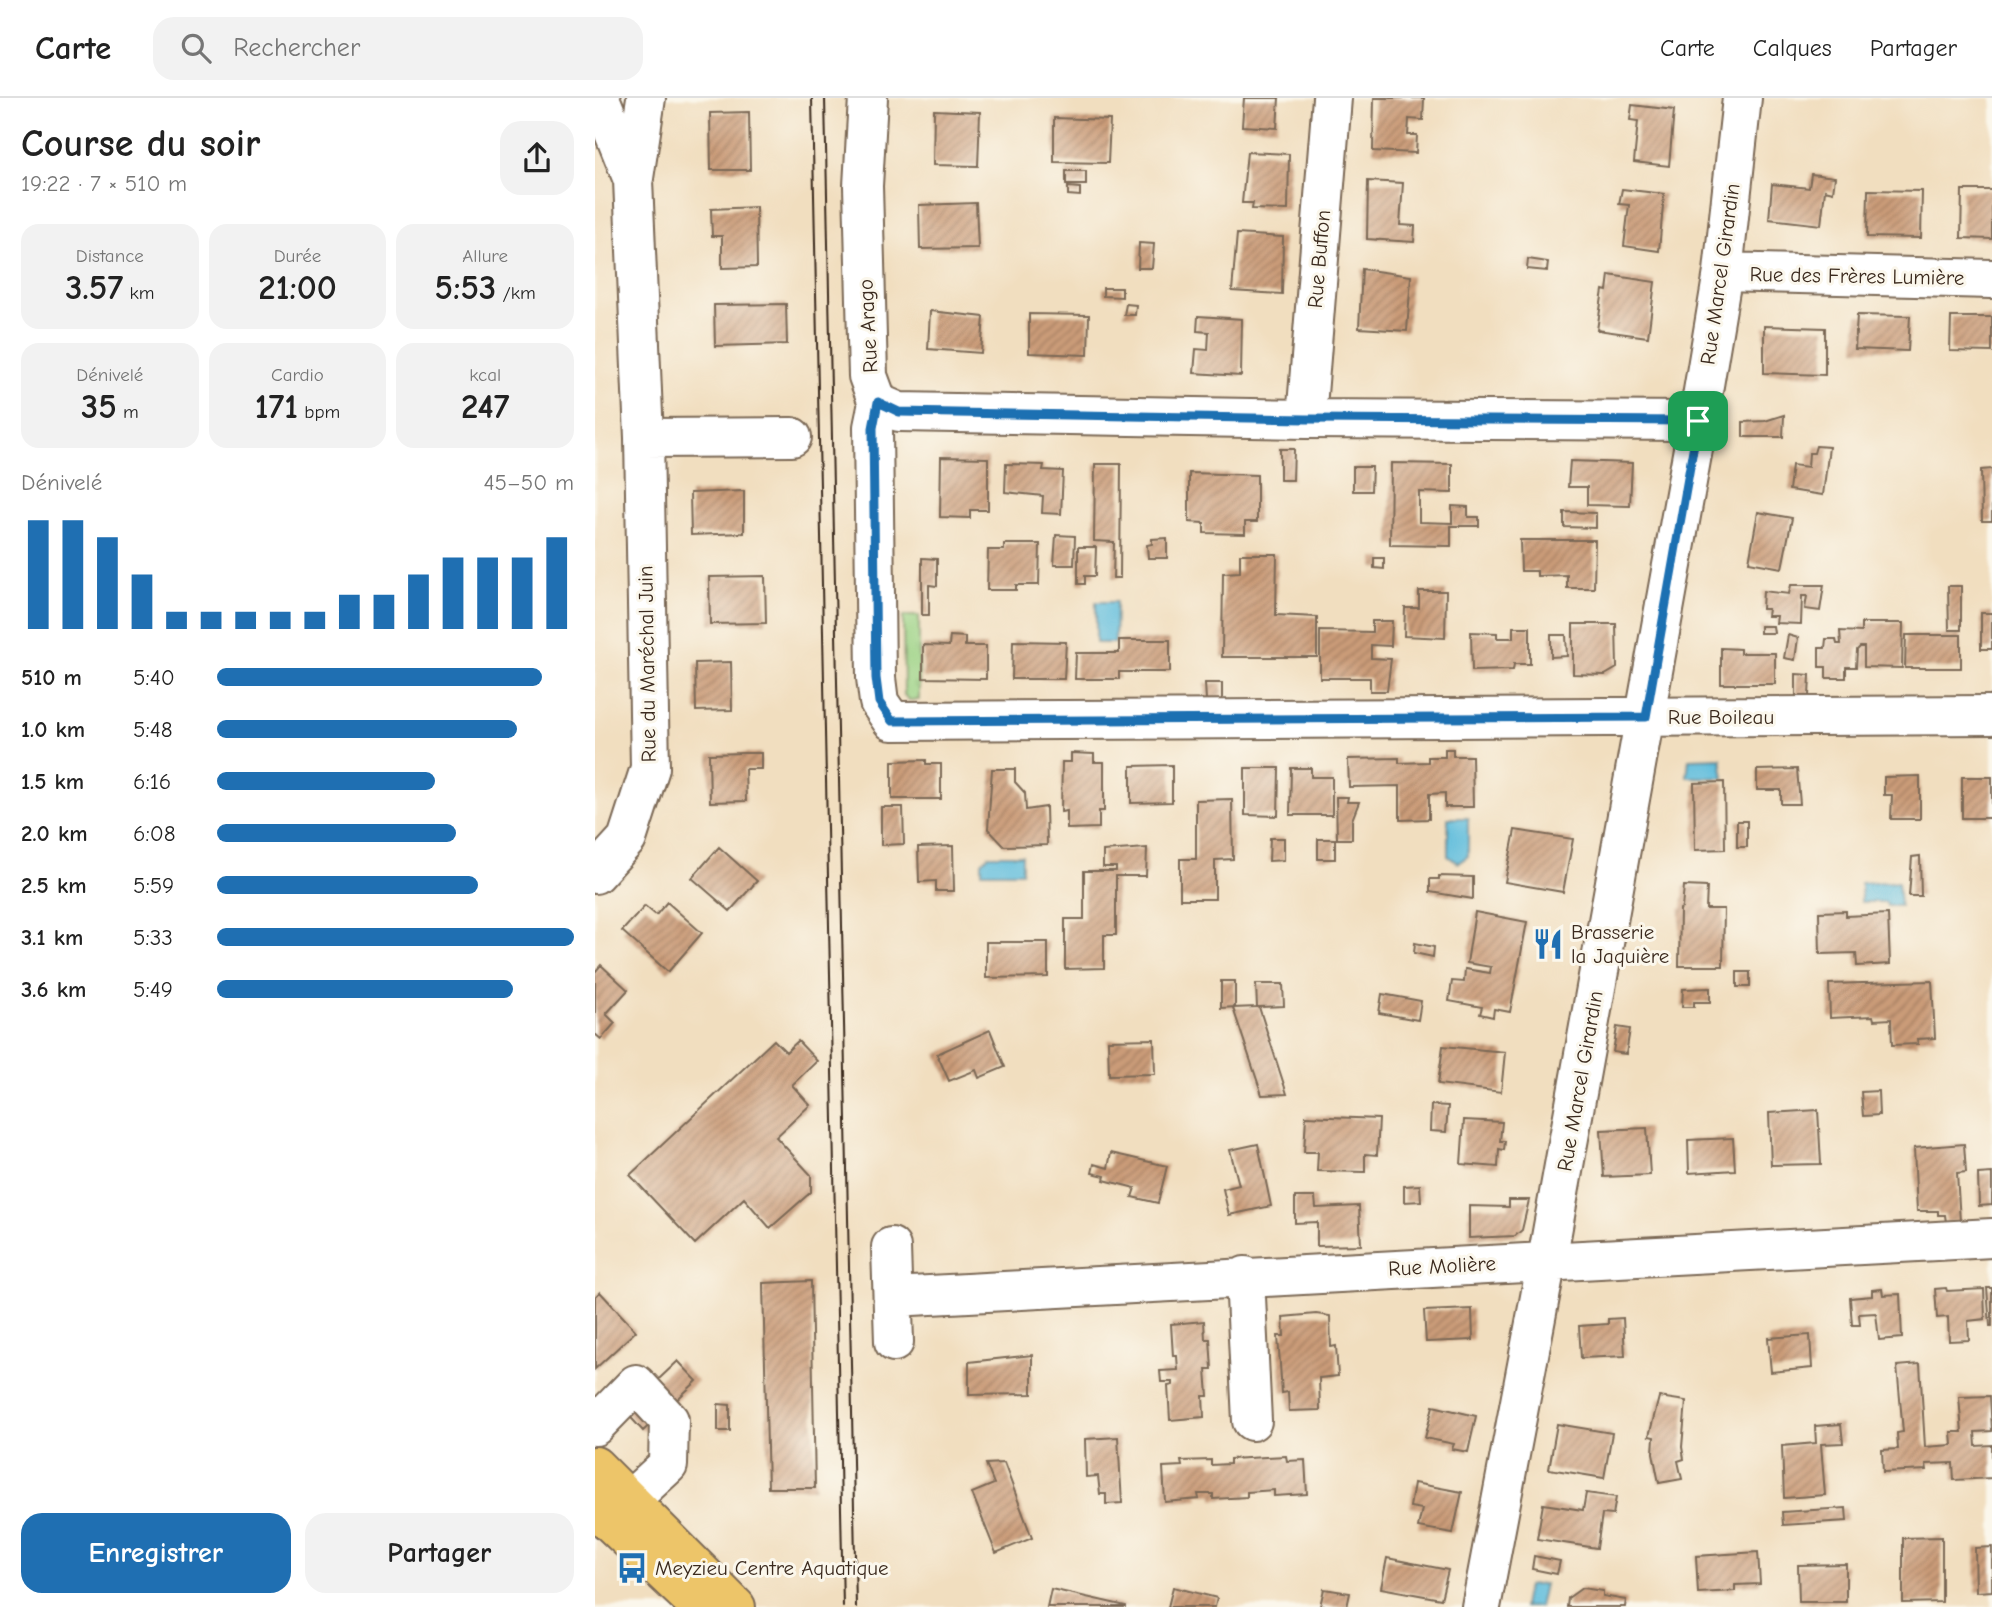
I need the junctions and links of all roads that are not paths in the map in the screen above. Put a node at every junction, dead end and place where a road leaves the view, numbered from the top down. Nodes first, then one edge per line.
1 (600, 98) edge
2 (646, 98) edge
3 (868, 98) edge
4 (1332, 98) edge
5 (1742, 98) edge
6 (633, 180) junction
7 (1723, 272) junction
8 (1992, 279) edge
9 (878, 402) junction
10 (1306, 419) junction
11 (1698, 421) junction
12 (792, 437) dead end
13 (644, 439) junction
14 (1992, 715) edge
15 (1646, 717) junction
16 (595, 874) edge
17 (1992, 1238) edge
18 (891, 1247) dead end
19 (1548, 1260) junction
20 (1245, 1276) junction
21 (893, 1297) junction
22 (894, 1342) dead end
23 (1252, 1421) dead end
24 (595, 1426) edge
25 (595, 1466) edge
26 (608, 1506) edge
27 (700, 1607) edge
28 (736, 1607) edge
29 (1481, 1607) edge

1 - 6 street, Rue du Maréchal Juin
2 - 6 street
3 - 9 street, Rue Arago
4 - 10 street, Rue Buffon
5 - 7 street, Rue Marcel Girardin
6 - 13 street, Rue du Maréchal Juin
7 - 8 street, Rue des Frères Lumière
7 - 11 street, Rue Marcel Girardin
9 - 10 street, Rue Arago
9 - 15 street, Rue Boileau
10 - 11 street, Rue Arago
11 - 15 street, Rue Marcel Girardin
12 - 13 street
13 - 16 street, Rue du Maréchal Juin
14 - 15 street, Rue Boileau
15 - 19 street, Rue Marcel Girardin
17 - 19 street, Rue Molière
18 - 21 street
19 - 20 street, Rue Molière
19 - 29 street, Rue Marcel Girardin
20 - 21 street, Rue Molière
20 - 23 street
21 - 22 street
24 - 26 street
25 - 26 main road
26 - 27 main road
26 - 28 main road

